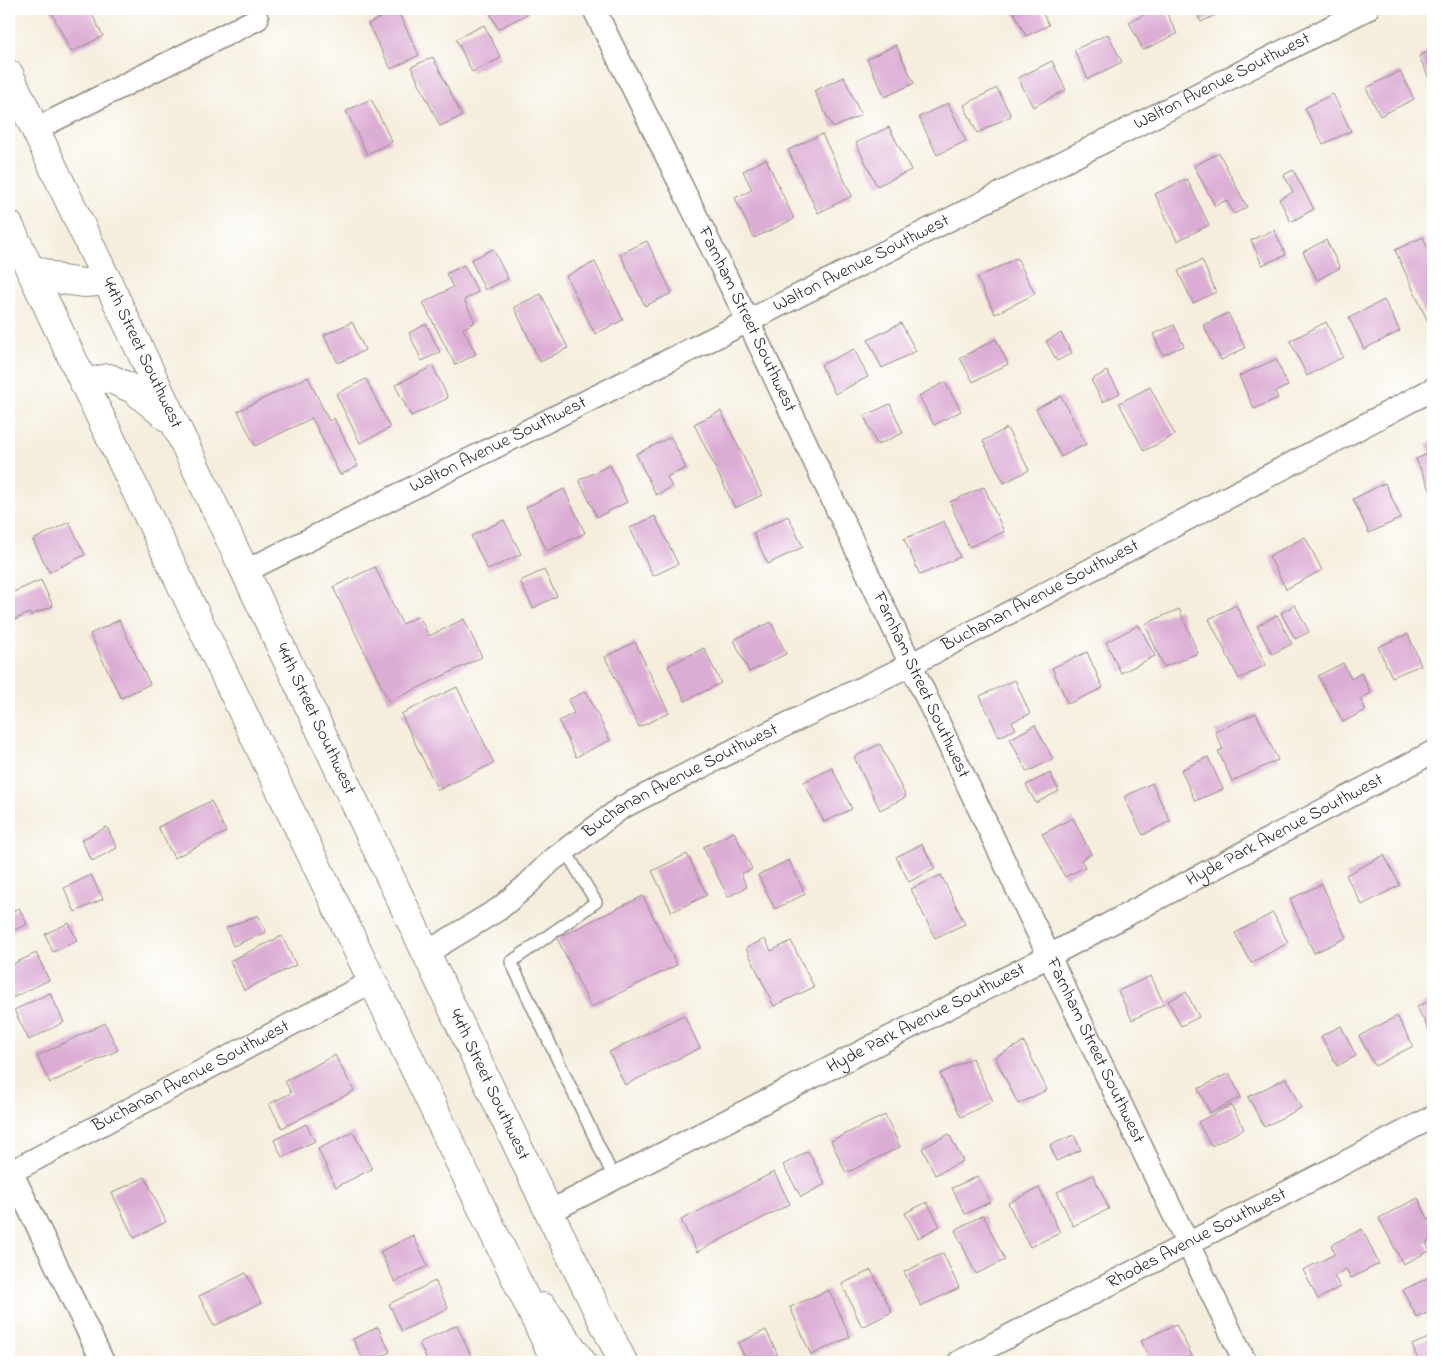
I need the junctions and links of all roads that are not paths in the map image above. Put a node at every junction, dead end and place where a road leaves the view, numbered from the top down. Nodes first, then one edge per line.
1 (594, 9) edge
2 (1367, 9) edge
3 (257, 19) dead end
4 (9, 74) edge
5 (9, 110) edge
6 (36, 129) junction
7 (9, 225) edge
8 (30, 268) junction
9 (108, 281) junction
10 (748, 321) junction
11 (84, 383) junction
12 (1433, 389) edge
13 (175, 423) junction
14 (246, 571) junction
15 (912, 664) junction
16 (1433, 752) edge
17 (565, 850) junction
18 (426, 953) junction
19 (1049, 956) junction
20 (373, 981) junction
21 (1433, 1118) edge
22 (9, 1170) edge
23 (614, 1178) junction
24 (549, 1212) junction
25 (1189, 1244) junction
26 (516, 1279) junction
27 (103, 1362) edge
28 (556, 1362) edge
29 (582, 1362) edge
30 (623, 1362) edge
31 (960, 1362) edge
32 (1245, 1362) edge

1 - 10 street, Farnham Street Southwest
2 - 10 street, Walton Avenue Southwest
3 - 6 street
4 - 6 main road, 44th Street Southwest
5 - 6 main road
6 - 9 main road, 44th Street Southwest
7 - 8 main road
8 - 9 main road
8 - 11 main road
9 - 13 main road, 44th Street Southwest
10 - 14 street, Walton Avenue Southwest
10 - 15 street, Farnham Street Southwest
11 - 13 main road
11 - 20 main road
12 - 15 street, Buchanan Avenue Southwest
13 - 14 main road, 44th Street Southwest
14 - 18 main road, 44th Street Southwest
15 - 17 street, Buchanan Avenue Southwest
15 - 19 street, Farnham Street Southwest
16 - 19 street, Hyde Park Avenue Southwest
17 - 18 street, Buchanan Avenue Southwest
17 - 23 lane
18 - 24 main road, 44th Street Southwest
19 - 23 street, Hyde Park Avenue Southwest
19 - 25 street, Farnham Street Southwest
20 - 22 street, Buchanan Avenue Southwest
20 - 26 main road
21 - 25 street, Rhodes Avenue Southwest
22 - 27 street
23 - 24 street, Hyde Park Avenue Southwest
24 - 30 main road, 44th Street Southwest
25 - 31 street, Rhodes Avenue Southwest
25 - 32 street, Farnham Street Southwest
26 - 28 main road
26 - 29 main road

